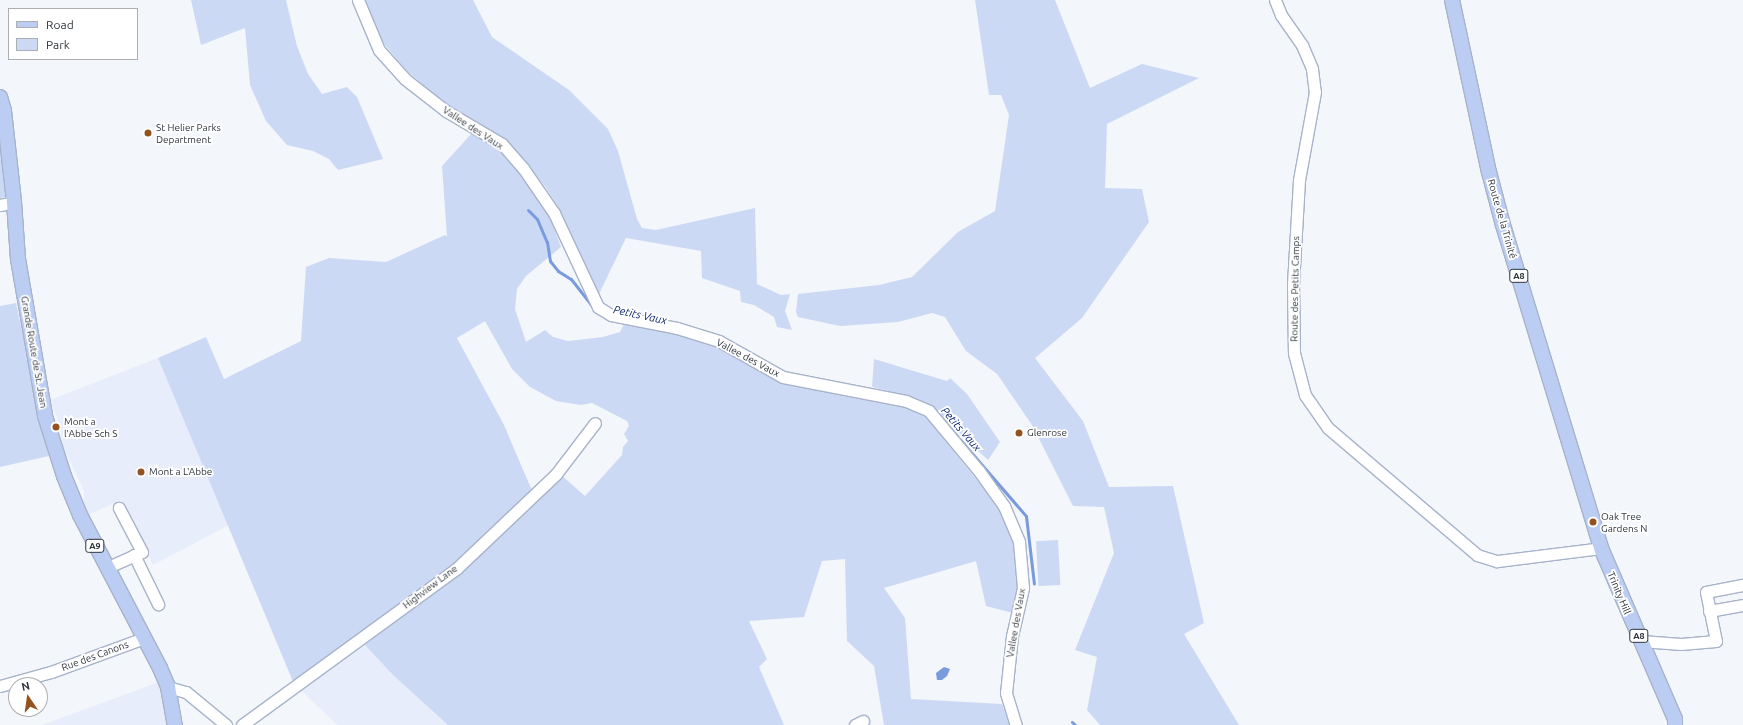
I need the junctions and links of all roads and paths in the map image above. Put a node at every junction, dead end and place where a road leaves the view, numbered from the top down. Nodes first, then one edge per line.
1 (358, 0) edge
2 (1275, 0) edge
3 (1452, 0) edge
4 (0, 97) edge
5 (14, 202) junction
6 (0, 204) edge
7 (595, 423) dead end
8 (119, 508) dead end
9 (1601, 548) junction
10 (134, 555) junction
11 (106, 568) junction
12 (1743, 585) edge
13 (158, 604) dead end
14 (1743, 605) edge
15 (1709, 611) junction
16 (144, 638) junction
17 (1641, 641) junction
18 (0, 686) edge
19 (168, 687) junction
20 (175, 725) edge
21 (226, 725) edge
22 (242, 725) edge
23 (1016, 725) edge
24 (1675, 725) edge

1 - 23 street, Vallee des Vaux
2 - 9 street, Route des Petits Camps
3 - 9 main road, Route de la Trinité / A8
4 - 5 main road, Grande Route de St. Jean / A9
5 - 6 street
5 - 11 main road, Grande Route de St. Jean / A9
7 - 22 street, Highview Lane
8 - 10 street
9 - 17 main road, Trinity Hill / A8
10 - 11 street
10 - 13 street
11 - 16 main road, Grande Route de St. Jean / A9
12 - 15 street
14 - 15 street
15 - 17 street
16 - 18 street, Rue des Canons
16 - 19 main road, Grande Route de St. Jean / A9
17 - 24 main road, Trinity Hill / A8
19 - 20 main road, Grande Route de St. Jean / A9
19 - 21 street

